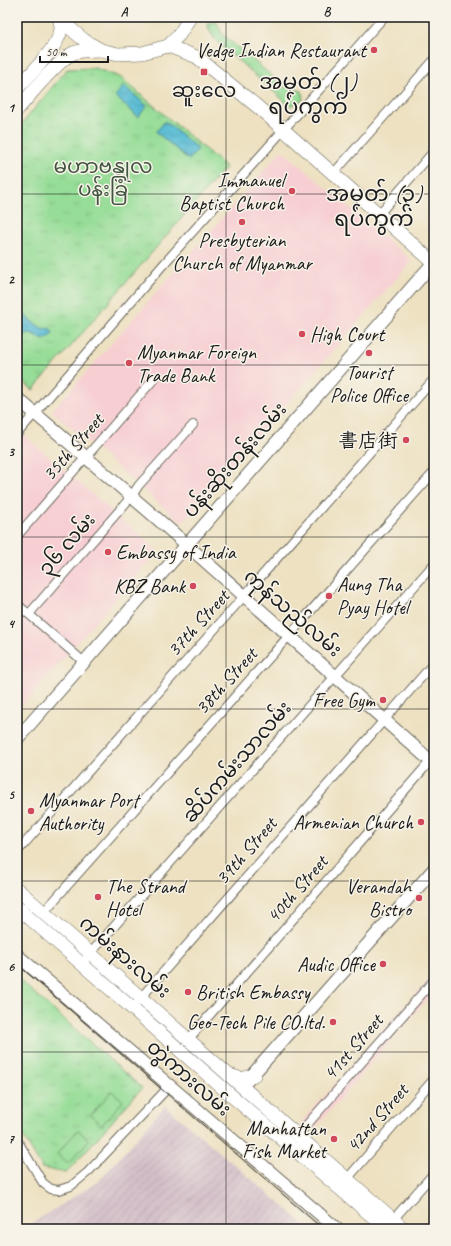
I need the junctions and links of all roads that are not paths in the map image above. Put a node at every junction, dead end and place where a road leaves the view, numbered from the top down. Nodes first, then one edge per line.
1 (59, 17) edge
2 (64, 17) edge
3 (190, 17) edge
4 (384, 17) edge
5 (168, 46) junction
6 (101, 50) junction
7 (434, 60) edge
8 (17, 89) edge
9 (17, 110) edge
10 (283, 129) junction
11 (434, 151) edge
12 (335, 171) junction
13 (381, 212) junction
14 (434, 262) edge
15 (154, 379) dead end
16 (434, 379) edge
17 (17, 398) edge
18 (34, 413) junction
19 (193, 425) dead end
20 (17, 434) edge
21 (86, 457) junction
22 (434, 472) edge
23 (131, 497) junction
24 (17, 536) edge
25 (186, 545) junction
26 (434, 564) edge
27 (244, 596) junction
28 (17, 604) edge
29 (29, 614) junction
30 (289, 635) junction
31 (84, 662) junction
32 (434, 663) edge
33 (335, 676) junction
34 (384, 719) junction
35 (17, 738) edge
36 (433, 761) edge
37 (17, 852) edge
38 (434, 869) edge
39 (17, 889) edge
40 (17, 907) edge
41 (43, 912) junction
42 (90, 954) junction
43 (17, 955) edge
44 (82, 964) junction
45 (434, 980) edge
46 (141, 998) junction
47 (132, 1008) junction
48 (188, 1040) junction
49 (226, 1073) junction
50 (254, 1075) junction
51 (434, 1079) edge
52 (166, 1083) junction
53 (242, 1087) junction
54 (233, 1097) junction
55 (257, 1100) junction
56 (297, 1136) junction
57 (17, 1140) edge
58 (434, 1173) edge
59 (347, 1179) junction
60 (389, 1226) edge
61 (336, 1229) edge
62 (404, 1229) edge

1 - 8 main road
2 - 6 main road
3 - 5 main road
4 - 10 street
5 - 6 main road
5 - 10 main road
6 - 9 main road
7 - 12 street
10 - 12 main road
10 - 18 street
11 - 13 street
12 - 13 main road
13 - 14 main road
14 - 25 main road, ပန်းဆိုးတန်းလမ်း
15 - 21 street, 35th Street
16 - 27 street, 37th Street
17 - 18 main road, ကုန်သည်လမ်း
18 - 20 street
18 - 21 main road, ကုန်သည်လမ်း
19 - 23 street, ၃၆ လမ်း
21 - 23 main road, ကုန်သည်လမ်း
21 - 24 street, 35th Street
22 - 30 street, 38th Street
23 - 25 main road, ကုန်သည်လမ်း
23 - 29 street, ၃၆ လမ်း
25 - 27 main road, ကုန်သည်လမ်း
25 - 31 main road, ပန်းဆိုးတန်းလမ်း
26 - 33 street, ဆိပ်ကမ်းသာလမ်း
27 - 30 main road, ကုန်သည်လမ်း
27 - 37 street, 37th Street
28 - 29 street
29 - 31 street
30 - 33 main road, ကုန်သည်လမ်း
30 - 41 street, 38th Street
31 - 35 main road, ပန်းဆိုးတန်းလမ်း
32 - 34 street, 39th Street
33 - 34 main road, ကုန်သည်လမ်း
33 - 42 street, ဆိပ်ကမ်းသာလမ်း
34 - 36 main road, ကုန်သည်လမ်း
34 - 46 street, 39th Street
36 - 48 street, 40th Street
38 - 50 main road
39 - 41 main road, ကမ်းနားလမ်း
40 - 44 main road, ကမ်းနားလမ်း
41 - 42 main road, ကမ်းနားလမ်း
42 - 44 street, ဆိပ်ကမ်းသာလမ်း
42 - 46 main road, ကမ်းနားလမ်း
43 - 52 main road, တွဲကားလမ်း
44 - 47 main road, ကမ်းနားလမ်း
45 - 56 street, 41st Street
46 - 47 street, 39th Street
46 - 48 main road, ကမ်းနားလမ်း
47 - 54 main road, ကမ်းနားလမ်း
48 - 49 main road, ကမ်းနားလမ်း
49 - 50 main road
49 - 53 main road, ကမ်းနားလမ်း
50 - 53 main road
50 - 55 main road
51 - 59 street, 42nd Street
52 - 57 street
52 - 61 main road, တွဲကားလမ်း
53 - 54 main road
53 - 55 main road, ကမ်းနားလမ်း
54 - 60 main road, ကမ်းနားလမ်း
55 - 56 main road, ကမ်းနားလမ်း
56 - 59 main road, ကမ်းနားလမ်း
58 - 60 street
59 - 60 main road, ကမ်းနားလမ်း
60 - 62 main road, ကမ်းနားလမ်း

